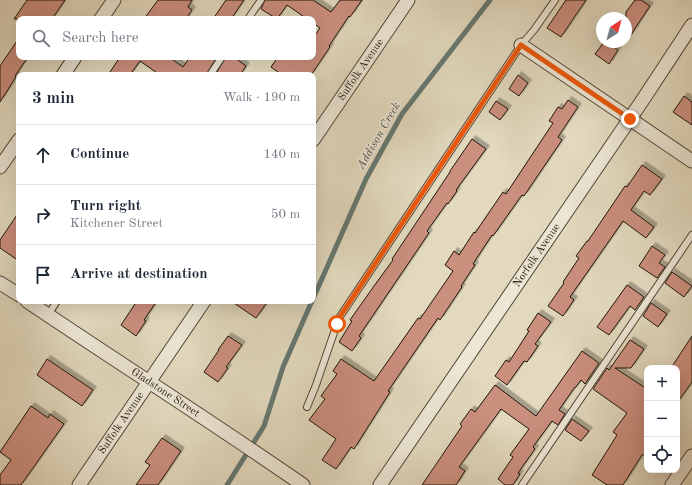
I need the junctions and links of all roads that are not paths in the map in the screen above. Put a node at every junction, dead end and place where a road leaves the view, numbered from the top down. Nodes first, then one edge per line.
1 (114, 0) edge
2 (261, 0) edge
3 (408, 0) edge
4 (555, 0) edge
5 (103, 16) edge
6 (250, 16) edge
7 (692, 25) edge
8 (521, 45) junction
9 (73, 60) edge
10 (220, 60) edge
11 (65, 72) edge
12 (212, 72) edge
13 (630, 119) junction
14 (316, 136) edge
15 (16, 144) edge
16 (692, 161) edge
17 (0, 168) edge
18 (692, 235) edge
19 (0, 283) edge
20 (16, 293) edge
21 (32, 304) edge
22 (55, 304) edge
23 (202, 304) edge
24 (48, 315) junction
25 (149, 382) junction
26 (307, 407) dead end
27 (692, 456) edge
28 (78, 485) edge
29 (302, 485) edge
30 (380, 485) edge
31 (522, 485) edge
32 (672, 485) edge

1 - 5 street
2 - 6 lane
3 - 14 street, Suffolk Avenue
4 - 8 lane
7 - 13 street, Norfolk Avenue
8 - 13 street
8 - 26 lane
9 - 11 street
10 - 12 lane
13 - 16 street
13 - 30 street, Norfolk Avenue
15 - 17 street
18 - 31 lane
19 - 20 street
21 - 24 street, Gladstone Street
22 - 24 lane
23 - 25 street, Suffolk Avenue
24 - 25 street, Gladstone Street
25 - 28 street, Suffolk Avenue
25 - 29 street, Gladstone Street
27 - 32 street

